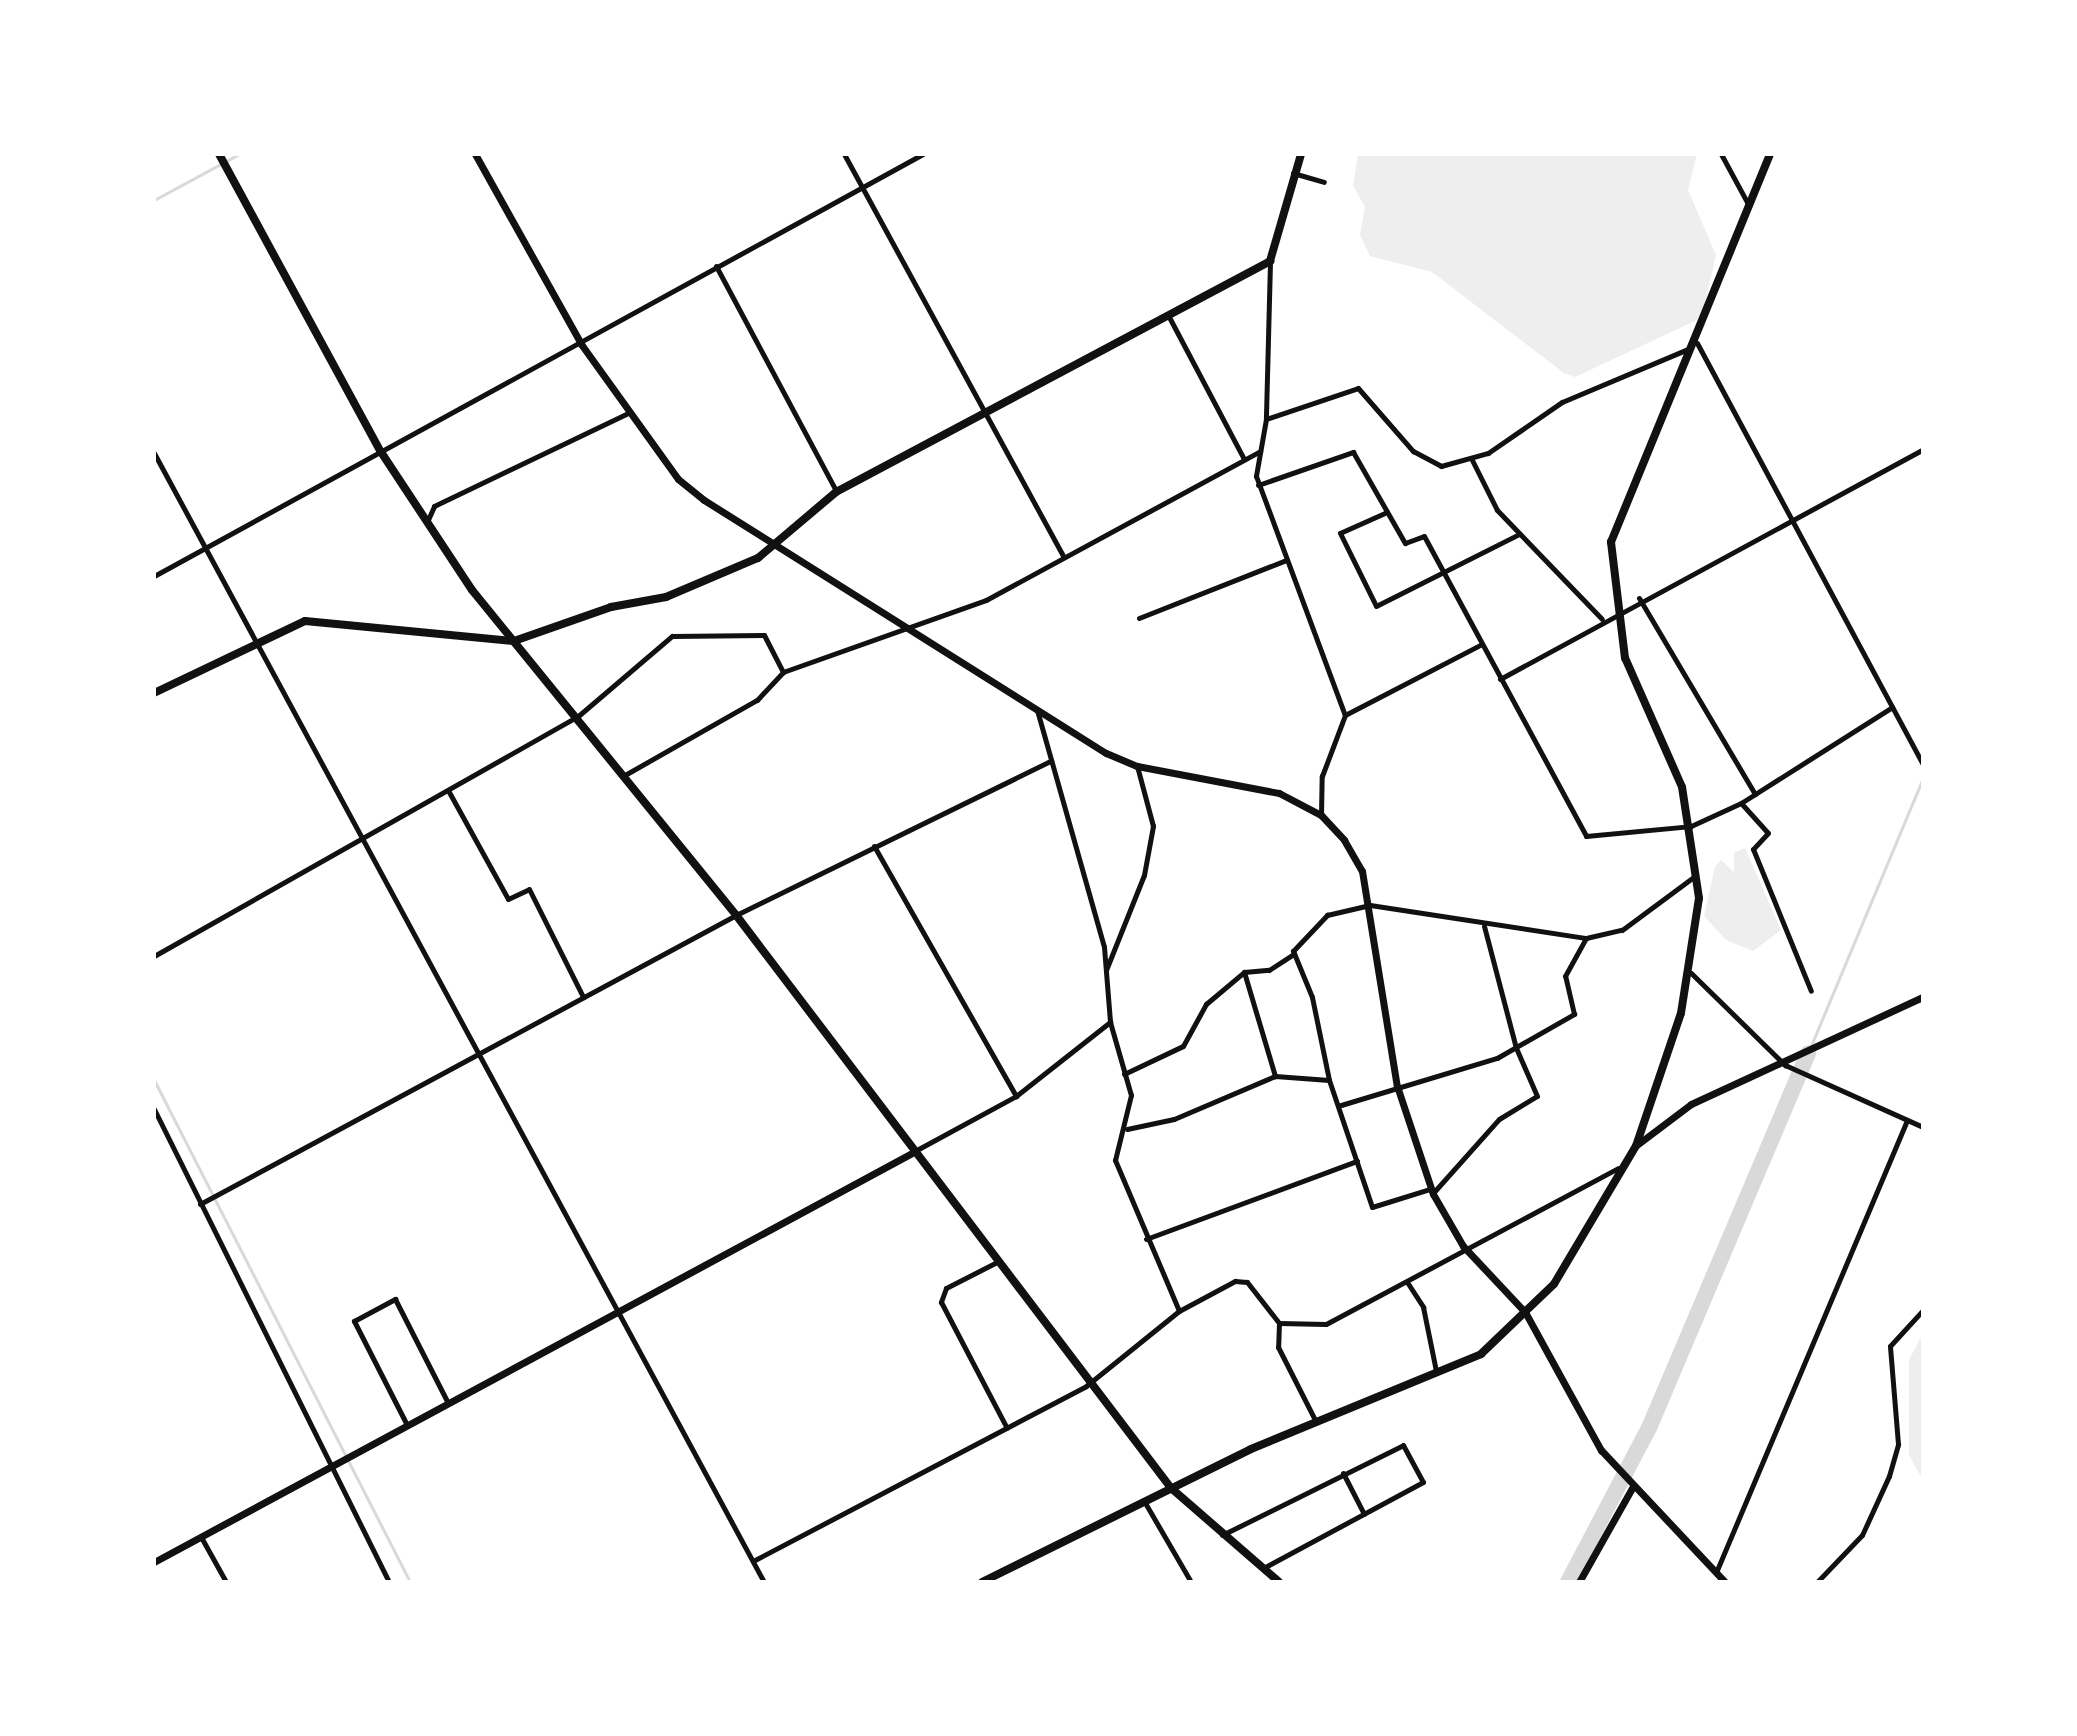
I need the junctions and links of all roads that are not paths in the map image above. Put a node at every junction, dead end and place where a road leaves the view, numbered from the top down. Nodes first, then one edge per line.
1 (475, 154) edge
2 (844, 154) edge
3 (923, 154) edge
4 (1301, 154) edge
5 (1721, 154) edge
6 (1770, 154) edge
7 (222, 160) edge
8 (1292, 173) junction
9 (1324, 182) dead end
10 (862, 187) junction
11 (1748, 204) junction
12 (1270, 261) junction
13 (716, 266) junction
14 (1167, 314) junction
15 (1697, 343) junction
16 (581, 344) junction
17 (1688, 349) junction
18 (630, 412) junction
19 (984, 413) junction
20 (1266, 419) junction
21 (1923, 449) edge
22 (1260, 451) junction
23 (381, 452) junction
24 (154, 453) edge
25 (1244, 459) junction
26 (1472, 460) junction
27 (1258, 485) junction
28 (836, 492) junction
29 (1387, 512) junction
30 (1791, 520) junction
31 (426, 524) junction
32 (1519, 534) junction
33 (774, 547) junction
34 (205, 548) junction
35 (1065, 557) junction
36 (1286, 560) junction
37 (1444, 574) junction
38 (154, 576) edge
39 (1639, 598) junction
40 (1614, 612) junction
41 (1139, 618) dead end
42 (1602, 619) junction
43 (906, 628) junction
44 (254, 639) junction
45 (514, 641) junction
46 (1482, 644) junction
47 (783, 672) junction
48 (1500, 679) junction
49 (154, 693) edge
50 (1892, 707) junction
51 (1037, 710) junction
52 (1345, 715) junction
53 (577, 717) junction
54 (1923, 748) edge
55 (1918, 756) junction
56 (1051, 761) junction
57 (1923, 765) edge
58 (1137, 766) junction
59 (623, 776) junction
60 (449, 792) junction
61 (1755, 794) junction
62 (1741, 803) junction
63 (1321, 815) junction
64 (1691, 826) junction
65 (364, 842) junction
66 (874, 846) junction
67 (1696, 875) junction
68 (1370, 905) junction
69 (736, 915) junction
70 (1484, 926) junction
71 (1586, 938) junction
72 (1294, 953) junction
73 (154, 956) edge
74 (1106, 971) junction
75 (1244, 972) junction
76 (1691, 973) junction
77 (1811, 991) dead end
78 (583, 997) junction
79 (1923, 997) edge
80 (1110, 1022) junction
81 (1516, 1048) junction
82 (478, 1054) junction
83 (1785, 1065) junction
84 (1124, 1074) junction
85 (1275, 1076) junction
86 (1329, 1080) junction
87 (1397, 1086) junction
88 (1016, 1096) junction
89 (1341, 1105) junction
90 (154, 1109) edge
91 (1907, 1120) junction
92 (1923, 1127) edge
93 (1127, 1129) junction
94 (1636, 1146) junction
95 (912, 1153) junction
96 (1357, 1161) junction
97 (1618, 1168) junction
98 (1432, 1192) junction
99 (202, 1203) junction
100 (1146, 1239) junction
101 (1463, 1246) junction
102 (995, 1263) junction
103 (1407, 1282) junction
104 (1923, 1310) edge
105 (618, 1311) junction
106 (1179, 1311) junction
107 (1525, 1312) junction
108 (1279, 1323) junction
109 (1436, 1371) junction
110 (1085, 1382) junction
111 (448, 1403) junction
112 (1316, 1422) junction
113 (407, 1425) junction
114 (1007, 1428) junction
115 (333, 1465) junction
116 (1343, 1473) junction
117 (1632, 1485) junction
118 (1171, 1488) junction
119 (1143, 1500) junction
120 (1364, 1514) junction
121 (1222, 1535) junction
122 (201, 1537) junction
123 (753, 1561) junction
124 (154, 1562) edge
125 (1262, 1568) junction
126 (1717, 1570) junction
127 (226, 1582) edge
128 (389, 1582) edge
129 (764, 1582) edge
130 (982, 1582) edge
131 (1191, 1582) edge
132 (1279, 1582) edge
133 (1579, 1582) edge
134 (1725, 1582) edge
135 (1817, 1582) edge

1 - 16 street
2 - 10 street
3 - 10 street
4 - 8 main road
5 - 11 street
6 - 11 main road
7 - 23 main road
8 - 9 street
8 - 12 main road
10 - 13 street
10 - 19 street
11 - 15 main road
12 - 14 main road
12 - 20 street
13 - 16 street
13 - 28 street
14 - 19 main road
14 - 25 street
15 - 17 main road
15 - 30 street
16 - 18 street
16 - 23 street
17 - 26 street
17 - 40 main road
18 - 31 street
18 - 33 street
19 - 28 main road
19 - 35 street
20 - 22 street
20 - 26 street
21 - 30 street
22 - 25 street
22 - 27 street
23 - 31 main road
23 - 34 street
24 - 34 street
25 - 35 street
26 - 32 street
27 - 29 street
27 - 36 street
28 - 33 main road
29 - 37 street
29 - 37 street
30 - 39 street
30 - 50 street
31 - 45 main road
32 - 37 street
32 - 42 street
33 - 43 street
33 - 45 main road
34 - 38 street
34 - 44 street
35 - 43 street
36 - 41 street
36 - 52 street
37 - 46 street
39 - 40 street
39 - 61 street
40 - 42 street
40 - 64 main road
42 - 48 street
43 - 47 street
43 - 51 street
44 - 45 main road
44 - 49 main road
44 - 65 street
45 - 53 main road
46 - 48 street
46 - 52 street
47 - 53 street
47 - 59 street
48 - 64 street
50 - 55 street
50 - 61 street
51 - 56 street
51 - 58 street
52 - 63 street
53 - 59 main road
53 - 60 street
54 - 55 street
55 - 57 street
56 - 66 street
56 - 74 street
58 - 63 street
58 - 74 street
59 - 69 main road
60 - 65 street
60 - 78 street
61 - 62 street
62 - 64 street
62 - 77 street
63 - 68 street
64 - 67 main road
65 - 73 street
65 - 82 street
66 - 69 street
66 - 88 street
67 - 71 street
67 - 76 main road
68 - 70 street
68 - 72 street
68 - 87 street
69 - 78 street
69 - 95 main road
70 - 71 street
70 - 81 street
71 - 81 street
72 - 75 street
72 - 86 street
74 - 80 street
75 - 84 street
75 - 85 street
76 - 83 street
76 - 94 main road
78 - 82 street
79 - 83 street
80 - 84 street
80 - 88 street
81 - 87 street
81 - 98 street
82 - 99 street
82 - 105 street
83 - 91 street
83 - 94 street
84 - 93 street
85 - 86 street
85 - 93 street
86 - 89 street
87 - 89 street
87 - 98 street
88 - 95 street
89 - 96 street
90 - 99 street
91 - 92 street
91 - 126 street
93 - 100 street
94 - 97 main road
95 - 102 main road
95 - 105 street
96 - 98 street
96 - 100 street
97 - 101 street
97 - 107 main road
98 - 101 street
99 - 115 street
100 - 106 street
101 - 103 street
101 - 107 street
102 - 110 main road
102 - 114 street
103 - 108 street
103 - 109 street
104 - 135 street
105 - 111 street
105 - 123 street
106 - 108 street
106 - 110 street
107 - 109 main road
107 - 117 street
108 - 112 street
109 - 112 main road
110 - 114 street
110 - 118 main road
111 - 113 street
111 - 113 street
112 - 118 main road
113 - 115 street
114 - 123 street
115 - 122 street
115 - 128 street
116 - 120 street
116 - 120 street
116 - 121 street
117 - 126 street
117 - 133 street
118 - 119 main road
118 - 121 main road
119 - 130 main road
119 - 131 street
120 - 125 street
121 - 125 main road
122 - 124 street
122 - 127 street
123 - 129 street
125 - 132 main road
126 - 134 street

